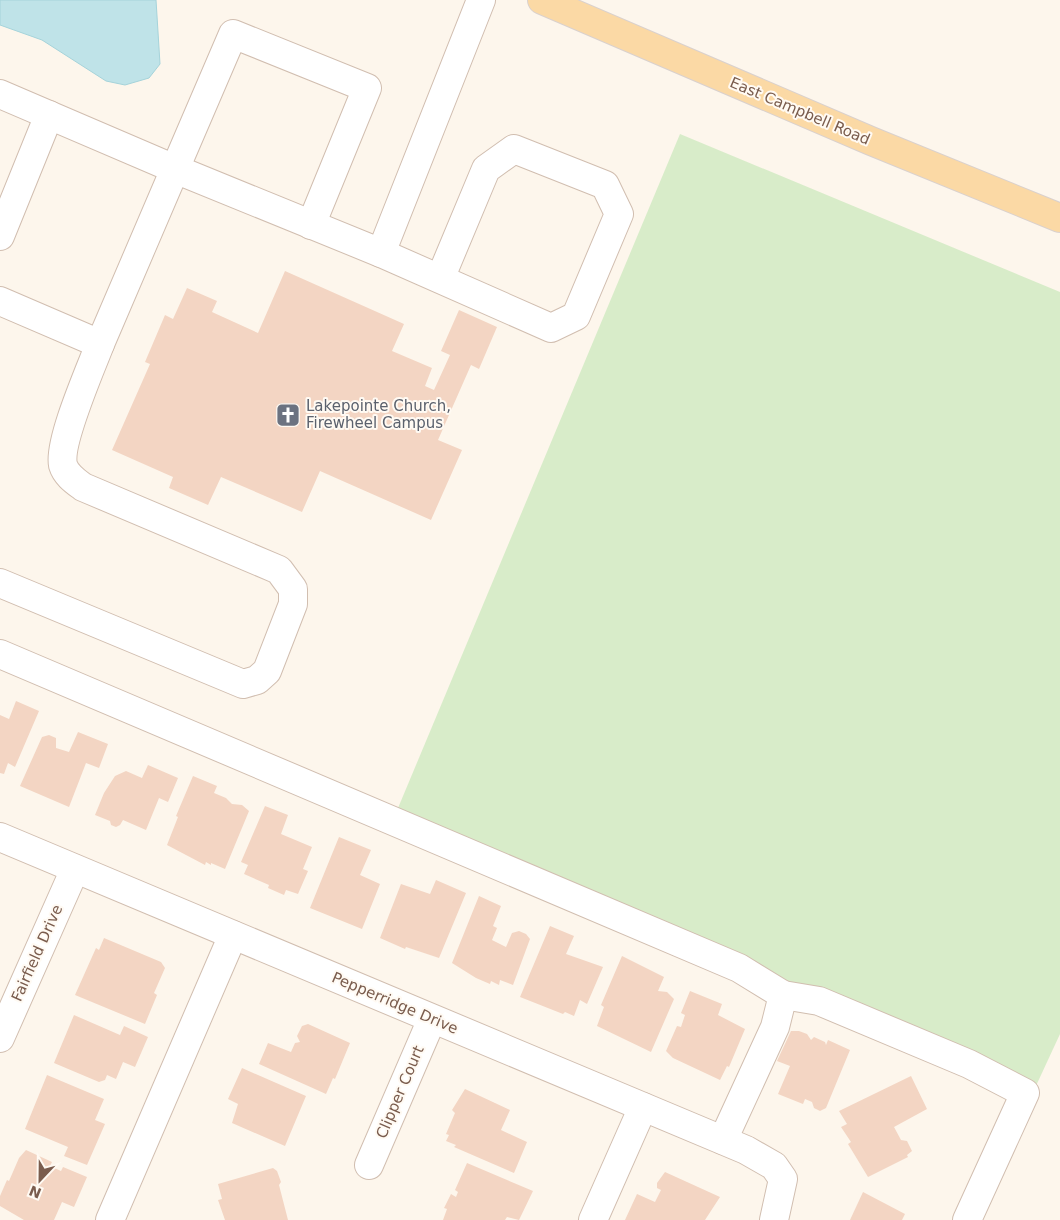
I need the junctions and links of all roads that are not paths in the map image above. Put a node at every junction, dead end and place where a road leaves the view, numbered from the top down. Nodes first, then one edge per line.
1 (481, 0) edge
2 (542, 0) edge
3 (0, 94) edge
4 (49, 115) junction
5 (175, 169) junction
6 (1060, 218) edge
7 (311, 224) junction
8 (0, 236) edge
9 (381, 253) junction
10 (440, 279) junction
11 (0, 301) edge
12 (100, 344) junction
13 (0, 583) edge
14 (0, 654) edge
15 (0, 837) edge
16 (75, 869) junction
17 (233, 935) junction
18 (783, 995) junction
19 (432, 1019) junction
20 (0, 1038) edge
21 (643, 1107) junction
22 (723, 1140) junction
23 (369, 1165) dead end
24 (110, 1220) edge
25 (594, 1220) edge
26 (774, 1220) edge
27 (967, 1220) edge

1 - 9 street
2 - 6 main road, East Campbell Road
3 - 4 street
4 - 5 street
4 - 8 street
5 - 7 street
5 - 7 street
5 - 12 street
7 - 9 street
9 - 10 street
10 - 10 street
11 - 12 street
12 - 13 street
14 - 18 street
15 - 16 street, Pepperridge Drive
16 - 17 street, Pepperridge Drive
16 - 20 street, Fairfield Drive
17 - 19 street, Pepperridge Drive
17 - 24 street
18 - 22 street
18 - 27 street
19 - 21 street, Pepperridge Drive
19 - 23 street, Clipper Court
21 - 22 street, Pepperridge Drive
21 - 25 street
22 - 26 street, Pepperridge Drive

